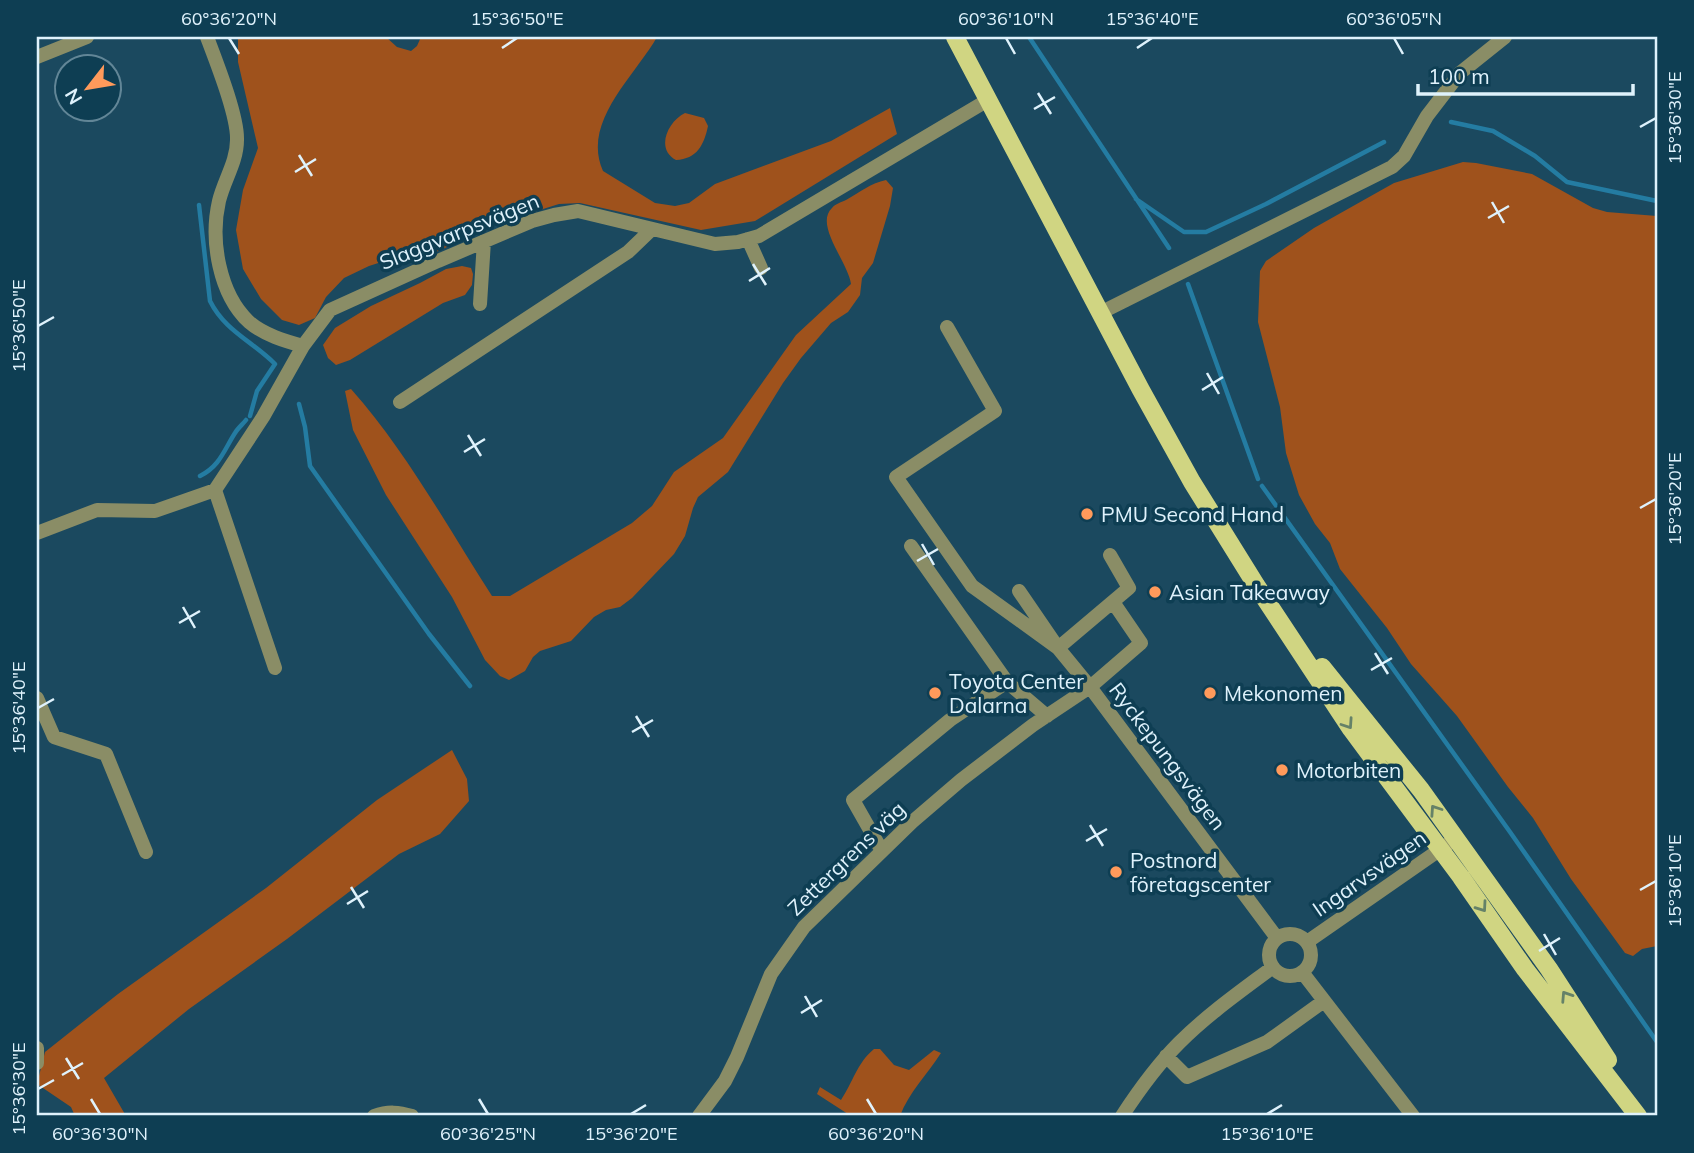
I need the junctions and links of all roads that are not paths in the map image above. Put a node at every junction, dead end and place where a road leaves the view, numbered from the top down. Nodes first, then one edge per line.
1 (87, 37) edge
2 (207, 37) edge
3 (955, 37) edge
4 (1505, 37) edge
5 (37, 57) edge
6 (988, 100) junction
7 (652, 229) junction
8 (748, 239) junction
9 (484, 241) junction
10 (761, 268) dead end
11 (480, 304) dead end
12 (1100, 313) junction
13 (947, 327) dead end
14 (303, 346) junction
15 (400, 402) dead end
16 (215, 490) junction
17 (37, 533) edge
18 (911, 546) dead end
19 (1110, 555) dead end
20 (1019, 591) dead end
21 (1113, 602) junction
22 (1058, 648) junction
23 (275, 668) dead end
24 (1007, 682) junction
25 (1090, 687) junction
26 (37, 698) edge
27 (1047, 716) junction
28 (1447, 844) junction
29 (882, 851) junction
30 (146, 852) dead end
31 (1277, 938) junction
32 (1307, 942) junction
33 (1273, 967) junction
34 (1302, 972) junction
35 (1324, 1001) junction
36 (37, 1048) edge
37 (1166, 1056) junction
38 (37, 1063) edge
39 (374, 1116) edge
40 (412, 1116) edge
41 (699, 1116) edge
42 (1122, 1116) edge
43 (1413, 1116) edge
44 (1639, 1116) edge

1 - 5 street
2 - 14 street
3 - 6 main road
4 - 12 street
6 - 8 street, Slaggvarpsvägen
6 - 12 main road
7 - 8 street, Slaggvarpsvägen
7 - 9 street, Slaggvarpsvägen
7 - 15 street
8 - 10 street
9 - 11 street
9 - 14 street, Slaggvarpsvägen
12 - 28 main road
13 - 22 street
14 - 16 street, Slaggvarpsvägen
16 - 17 street
16 - 23 street
18 - 24 street
19 - 21 street
20 - 22 street
21 - 22 street
21 - 25 street, Ryckepungsvägen
22 - 25 street
24 - 27 street
24 - 29 street
25 - 27 street, Zettergrens väg
25 - 31 street, Ryckepungsvägen
26 - 30 street
27 - 29 street, Zettergrens väg
28 - 32 street, Ingarvsvägen
28 - 44 main road
29 - 41 street, Zettergrens väg
31 - 32 street
31 - 33 street
32 - 34 street
33 - 34 street
33 - 37 street
34 - 35 street
35 - 37 street
35 - 43 street
36 - 38 street
37 - 42 street
39 - 40 street

